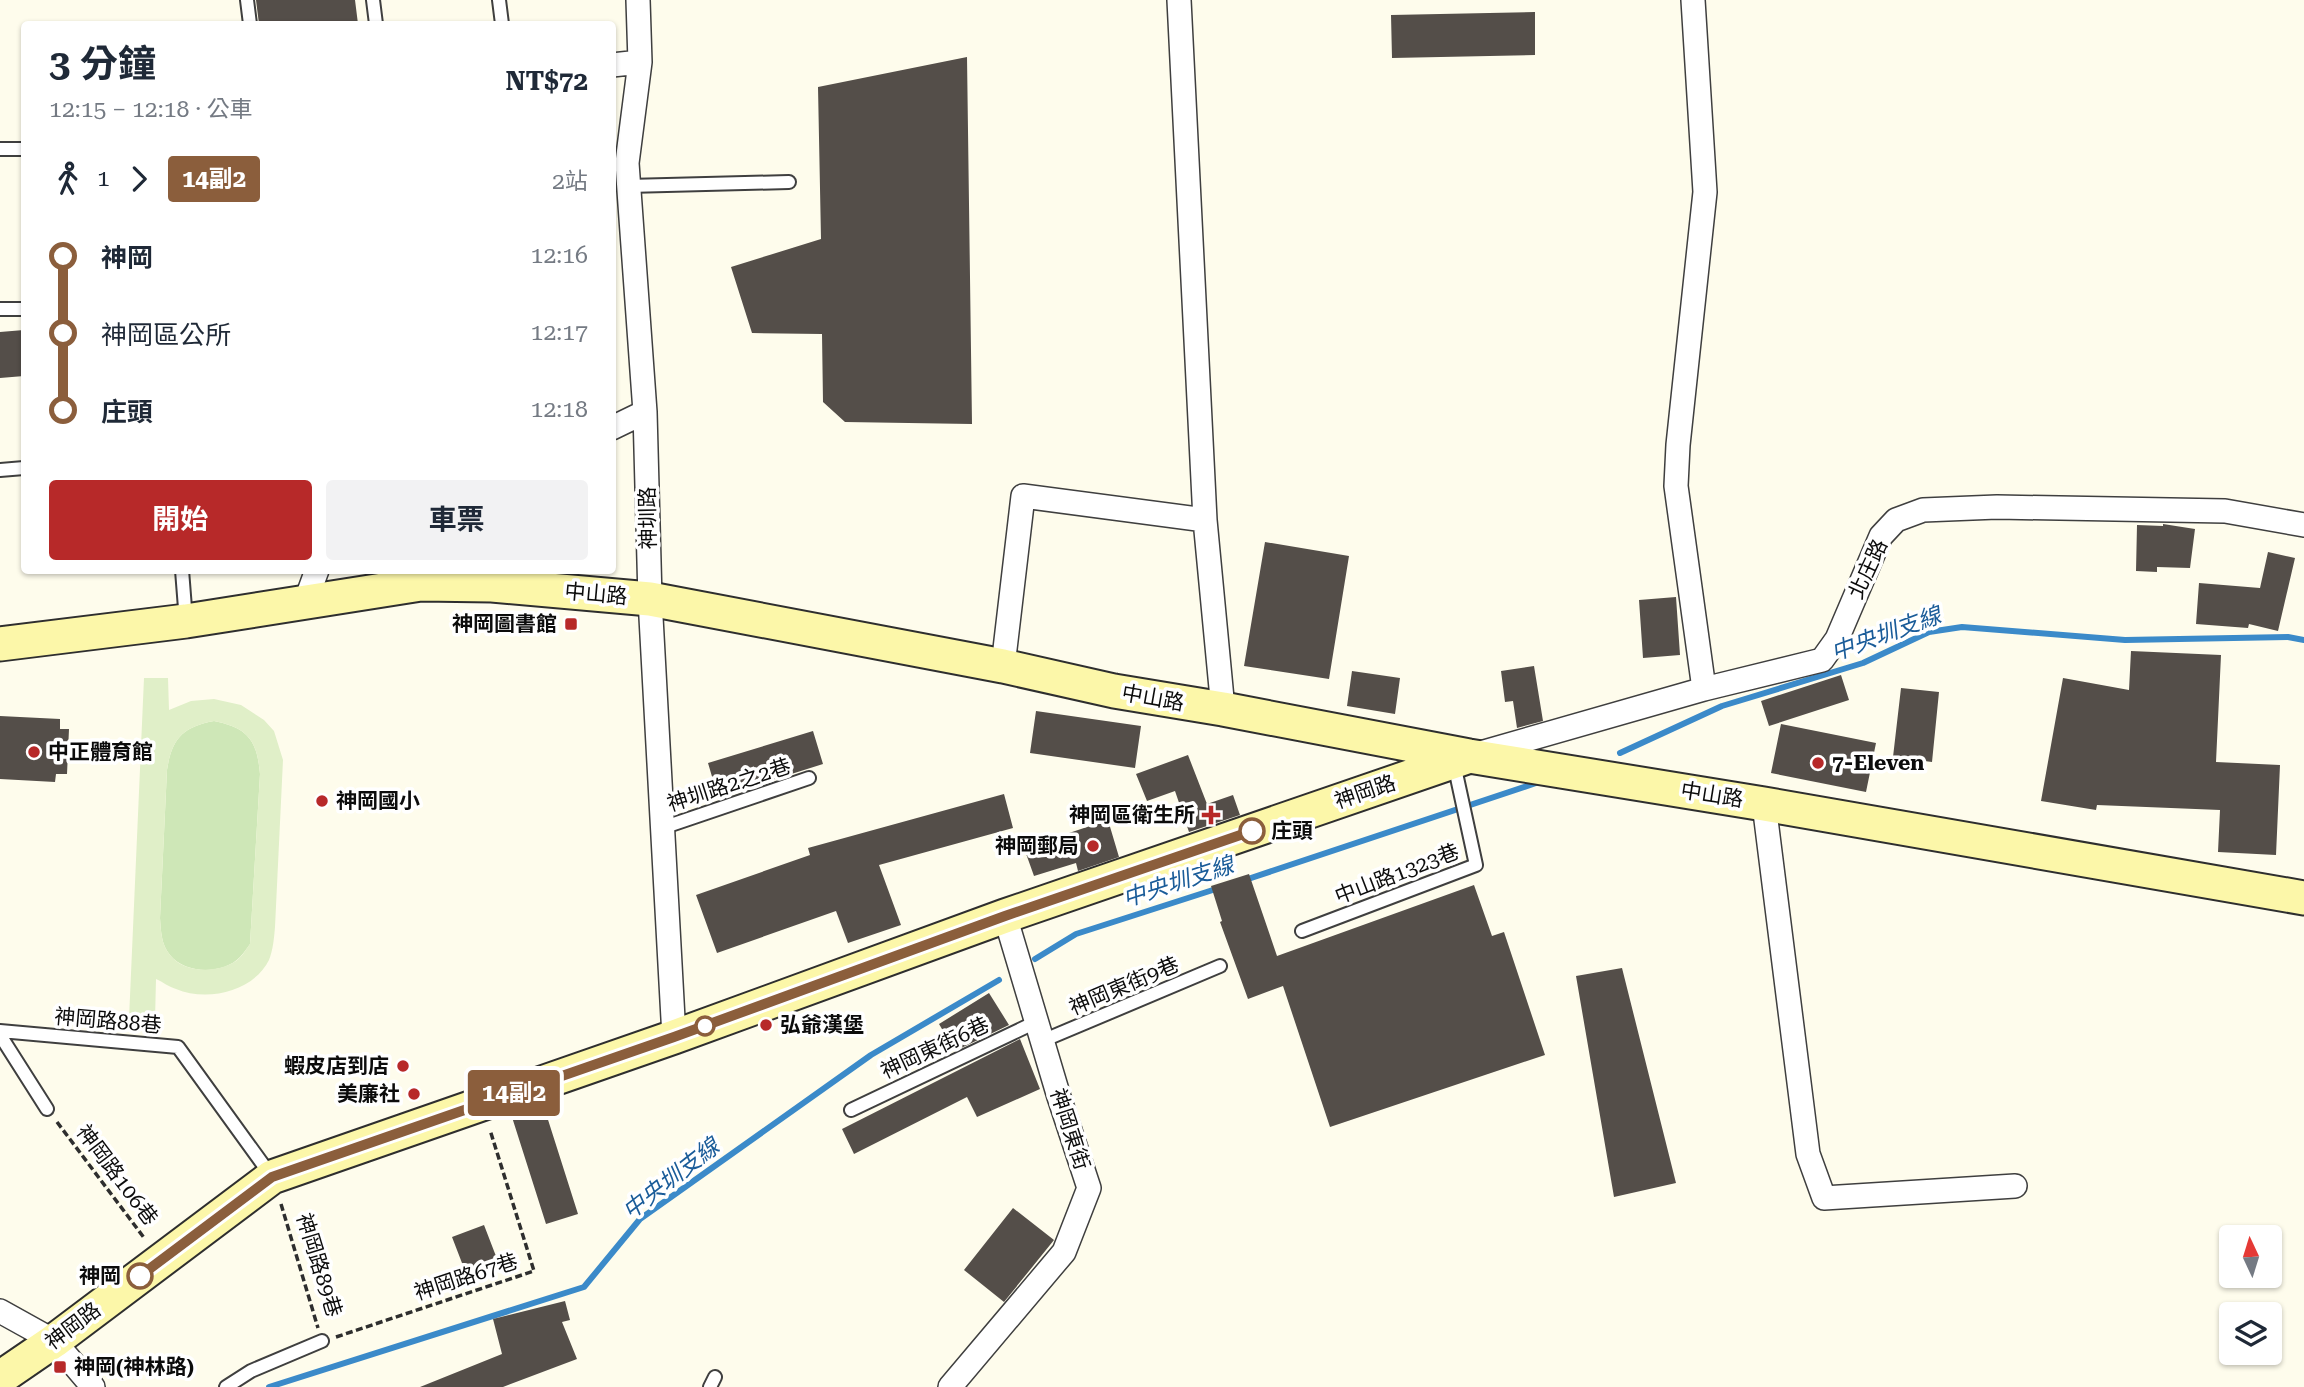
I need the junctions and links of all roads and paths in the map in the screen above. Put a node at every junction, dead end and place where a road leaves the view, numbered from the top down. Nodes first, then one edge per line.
1 (247, 0) edge
2 (373, 0) edge
3 (499, 0) edge
4 (638, 0) edge
5 (1180, 0) edge
6 (1693, 0) edge
7 (250, 21) edge
8 (376, 21) edge
9 (502, 21) edge
10 (640, 62) junction
11 (616, 65) edge
12 (0, 149) edge
13 (21, 149) edge
14 (622, 173) edge
15 (789, 182) dead end
16 (21, 309) edge
17 (0, 310) edge
18 (645, 412) junction
19 (616, 426) edge
20 (21, 468) edge
21 (0, 470) edge
22 (1205, 520) junction
23 (2304, 525) edge
24 (182, 574) edge
25 (316, 574) edge
26 (650, 599) junction
27 (305, 603) junction
28 (186, 621) junction
29 (0, 644) edge
30 (1003, 666) junction
31 (1704, 689) junction
32 (1223, 709) junction
33 (1469, 756) junction
34 (809, 779) dead end
35 (1764, 804) junction
36 (662, 828) junction
37 (2304, 898) edge
38 (1005, 916) junction
39 (1302, 931) dead end
40 (1220, 966) dead end
41 (1039, 1031) junction
42 (0, 1033) edge
43 (674, 1037) junction
44 (482, 1104) junction
45 (47, 1109) joint
46 (851, 1110) dead end
47 (272, 1177) junction
48 (2015, 1186) dead end
49 (161, 1260) junction
50 (0, 1311) edge
51 (54, 1341) junction
52 (322, 1341) junction
53 (0, 1378) edge
54 (93, 1387) edge
55 (226, 1387) edge
56 (950, 1387) edge

1 - 7 lane
2 - 8 lane
3 - 9 lane
4 - 10 street, 神圳路
5 - 22 street
6 - 31 street
10 - 11 street
10 - 14 street, 神圳路
12 - 13 lane
14 - 15 lane
14 - 18 street, 神圳路
16 - 17 lane
18 - 19 street
18 - 26 street, 神圳路
20 - 21 lane
22 - 30 street
22 - 32 street
23 - 31 street, 北庄路
24 - 28 lane
25 - 27 street
26 - 27 street, 中山路
26 - 30 street, 中山路
26 - 36 street, 神圳路
27 - 28 street, 中山路
28 - 29 street, 中山路
30 - 32 street, 中山路
31 - 33 street, 北庄路
32 - 33 street, 中山路
33 - 35 street, 中山路
33 - 38 street, 神岡路
33 - 39 lane, 中山路1323巷
34 - 36 lane, 神圳路2之2巷
35 - 37 street, 中山路
35 - 48 street
36 - 43 street, 神圳路
38 - 41 street, 神岡東街
38 - 43 street, 神岡路
40 - 41 lane, 神岡東街9巷
41 - 46 lane, 神岡東街6巷
41 - 56 street, 神岡東街
42 - 45 lane
42 - 47 lane, 神岡路88巷
43 - 44 street, 神岡路
44 - 47 street, 神岡路
44 - 52 path, 神岡路67巷
45 - 49 path, 神岡路106巷
47 - 49 street, 神岡路
47 - 52 path, 神岡路89巷
49 - 51 street, 神岡路
50 - 51 street
51 - 53 street, 神岡路
51 - 54 street
52 - 55 lane, 神岡路89巷

